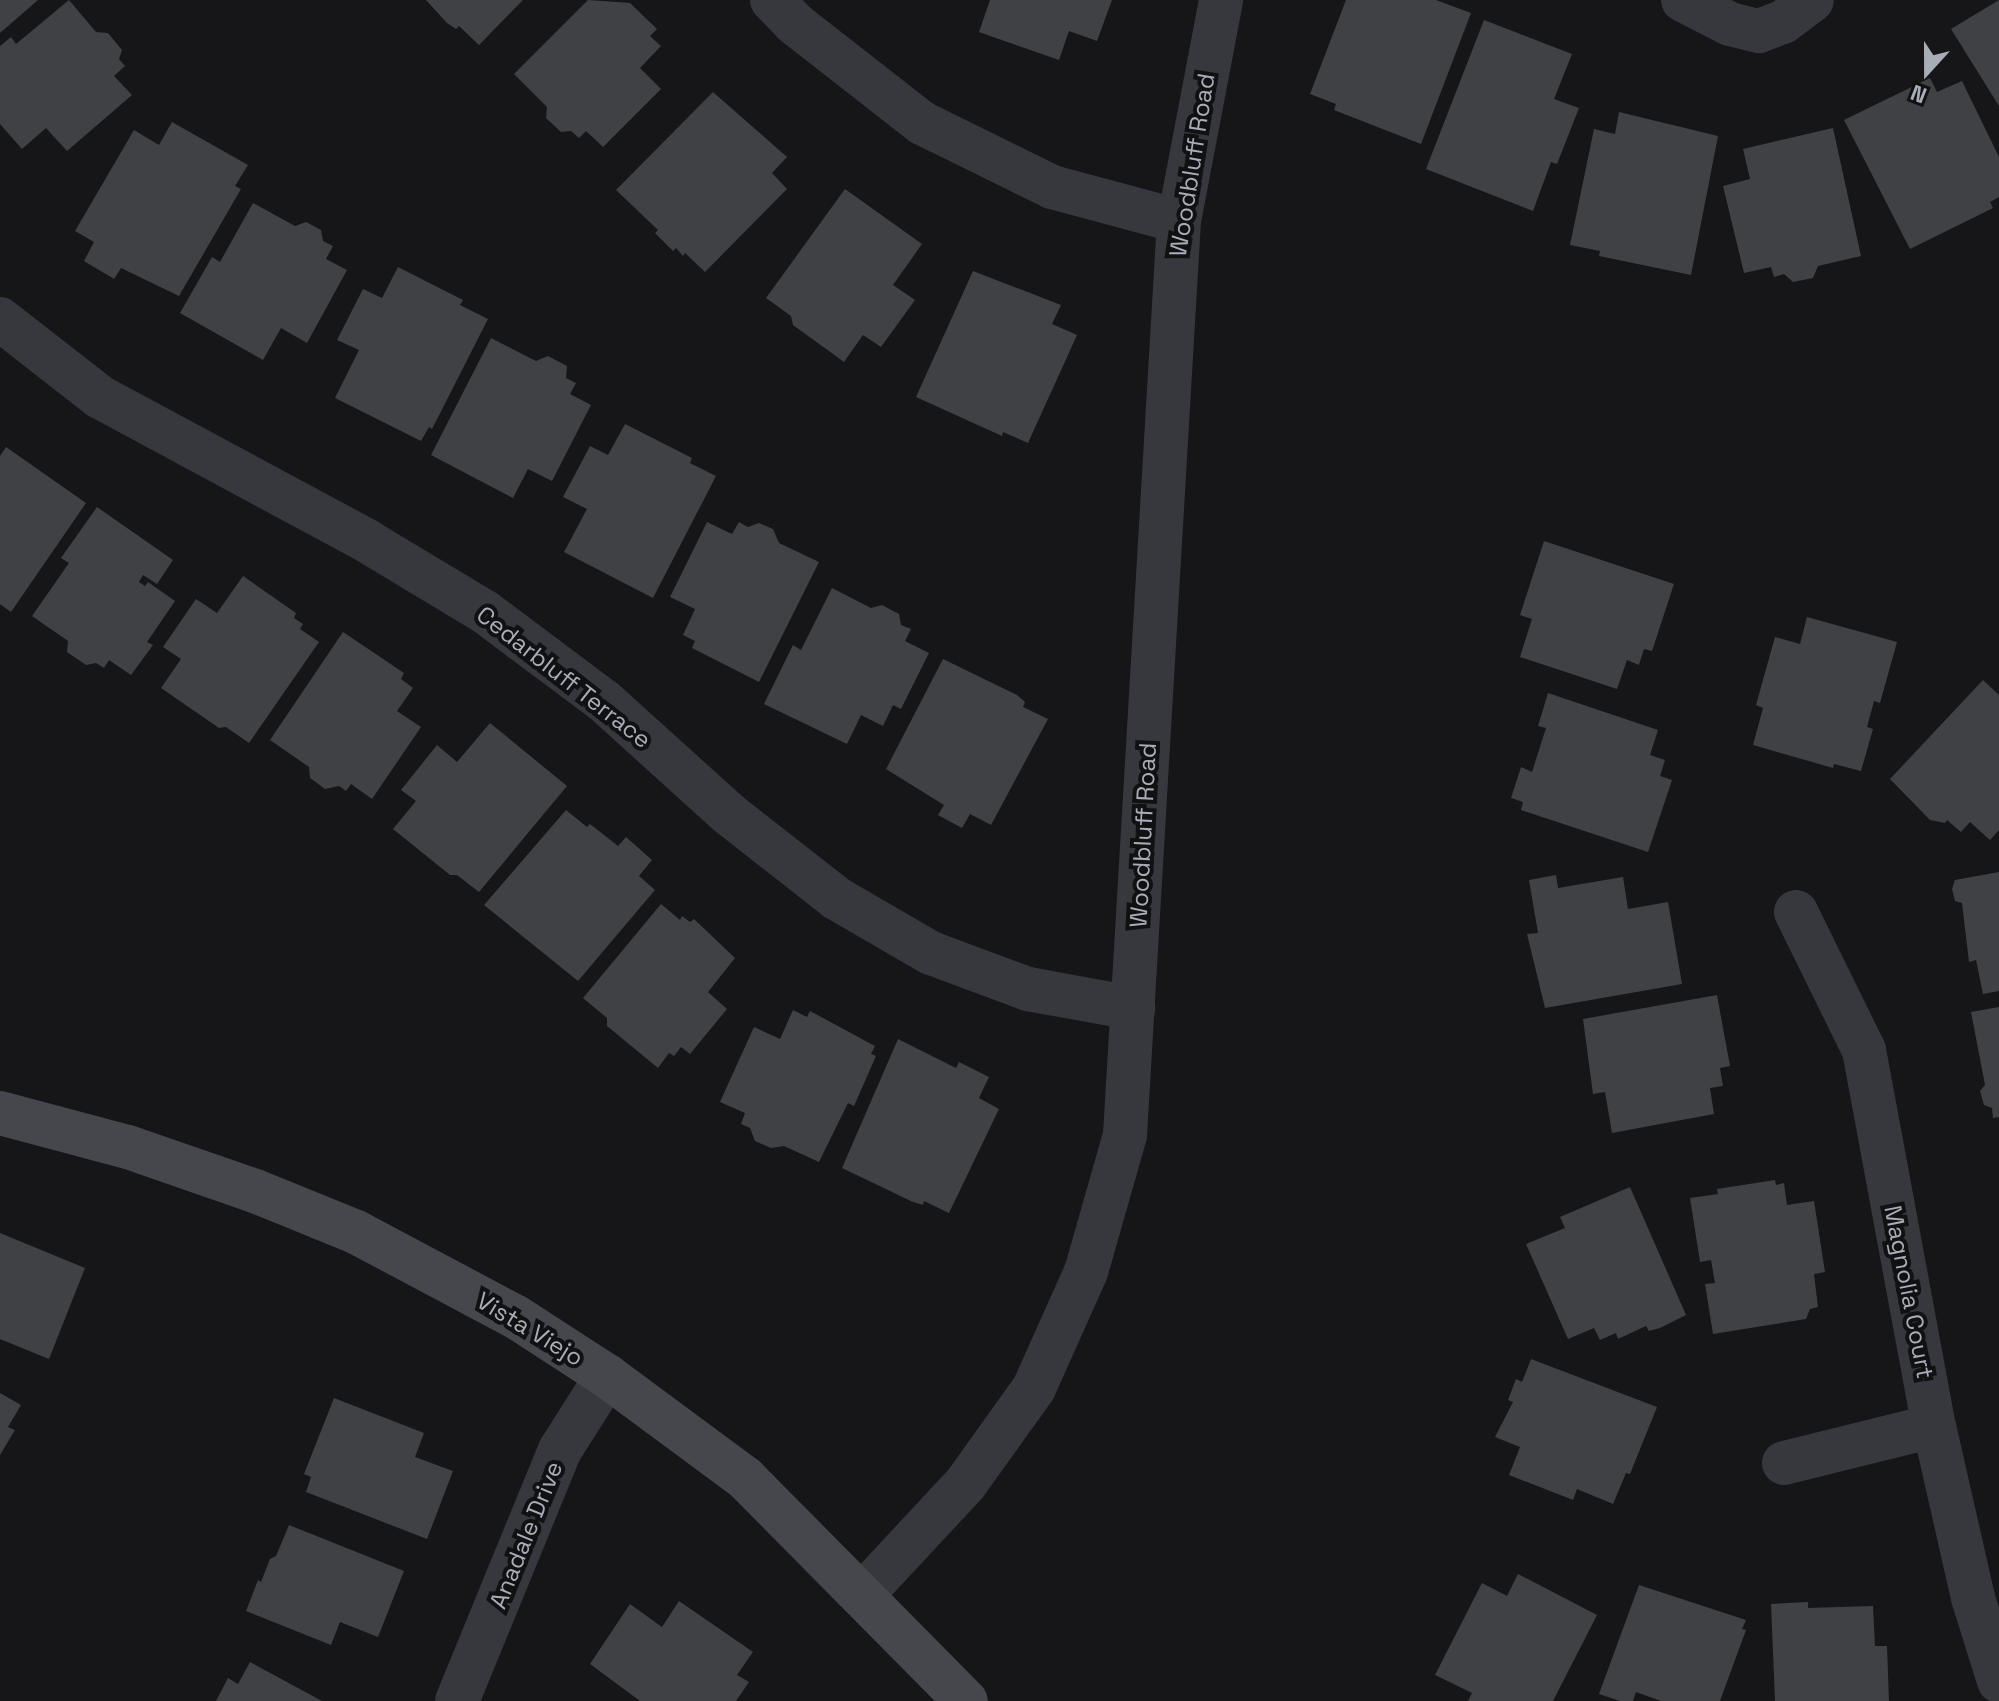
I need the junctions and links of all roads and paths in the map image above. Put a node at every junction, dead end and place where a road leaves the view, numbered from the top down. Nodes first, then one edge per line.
1 (772, 0) edge
2 (1221, 0) edge
3 (1683, 0) edge
4 (1812, 0) edge
5 (1179, 221) junction
6 (0, 319) edge
7 (1796, 912) dead end
8 (1133, 1008) junction
9 (0, 1113) edge
10 (607, 1376) junction
11 (1934, 1426) junction
12 (1784, 1463) dead end
13 (862, 1595) junction
14 (1999, 1681) edge
15 (457, 1701) edge
16 (966, 1701) edge

1 - 5 street
2 - 5 street, Woodbluff Road
3 - 4 street
5 - 8 street, Woodbluff Road
6 - 8 street, Cedarbluff Terrace
7 - 11 street, Magnolia Court
8 - 13 street, Woodbluff Road
9 - 10 street, Vista Viejo
10 - 13 street, Vista Viejo
10 - 15 street, Anadale Drive
11 - 12 street
11 - 14 street, Magnolia Court
13 - 16 street, Vista Viejo

